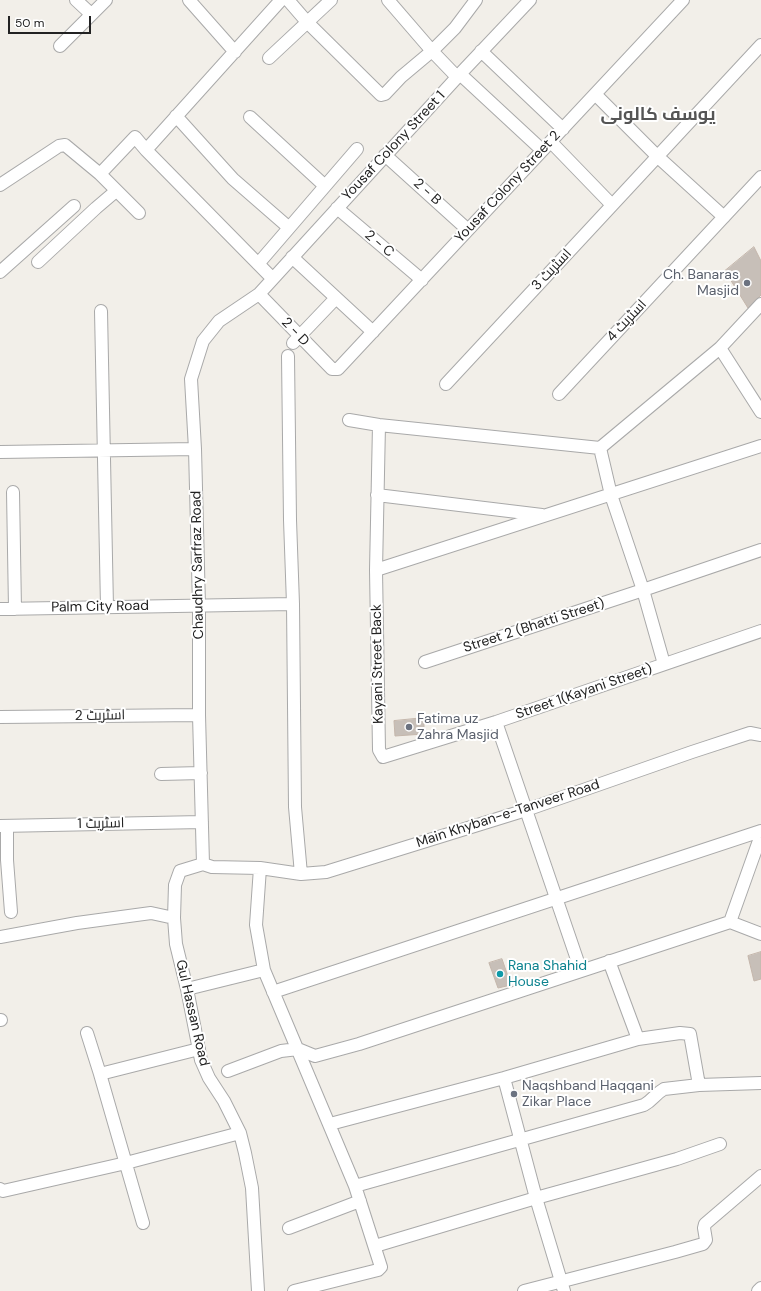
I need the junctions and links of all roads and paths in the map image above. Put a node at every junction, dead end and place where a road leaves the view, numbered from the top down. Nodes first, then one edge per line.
1 (76, 0) edge
2 (106, 0) edge
3 (189, 0) edge
4 (282, 0) edge
5 (288, 0) edge
6 (331, 0) edge
7 (388, 0) edge
8 (476, 0) edge
9 (530, 0) edge
10 (683, 0) edge
11 (91, 14) junction
12 (307, 22) junction
13 (761, 45) edge
14 (60, 46) dead end
15 (432, 51) junction
16 (481, 51) junction
17 (235, 52) junction
18 (270, 58) dead end
19 (458, 75) junction
20 (595, 94) junction
21 (176, 116) junction
22 (250, 117) dead end
23 (563, 129) junction
24 (547, 146) junction
25 (357, 149) dead end
26 (146, 150) junction
27 (385, 155) junction
28 (657, 156) junction
29 (100, 174) junction
30 (761, 177) edge
31 (0, 185) edge
32 (325, 186) junction
33 (116, 191) junction
34 (612, 205) junction
35 (74, 206) dead end
36 (337, 208) junction
37 (140, 213) dead end
38 (724, 217) junction
39 (287, 226) dead end
40 (468, 230) junction
41 (292, 257) junction
42 (38, 262) dead end
43 (258, 264) junction
44 (0, 272) edge
45 (272, 278) junction
46 (422, 280) junction
47 (259, 294) junction
48 (336, 298) junction
49 (761, 304) edge
50 (101, 311) dead end
51 (373, 332) junction
52 (296, 340) junction
53 (720, 348) junction
54 (288, 356) dead end
55 (332, 369) joint
56 (446, 384) dead end
57 (559, 394) dead end
58 (761, 412) edge
59 (349, 420) dead end
60 (379, 425) junction
61 (761, 446) edge
62 (600, 448) junction
63 (195, 449) junction
64 (104, 451) junction
65 (0, 452) edge
66 (13, 492) dead end
67 (377, 495) junction
68 (610, 495) junction
69 (547, 516) junction
70 (761, 550) edge
71 (376, 570) junction
72 (643, 590) junction
73 (293, 604) junction
74 (199, 606) junction
75 (107, 607) junction
76 (0, 609) edge
77 (15, 609) junction
78 (761, 631) edge
79 (425, 662) dead end
80 (664, 664) junction
81 (199, 715) junction
82 (0, 717) edge
83 (496, 722) junction
84 (761, 735) edge
85 (383, 757) joint
86 (201, 773) junction
87 (161, 774) dead end
88 (526, 810) junction
89 (202, 822) junction
90 (3, 826) edge
91 (761, 831) edge
92 (761, 835) edge
93 (203, 864) junction
94 (256, 868) junction
95 (301, 874) junction
96 (557, 899) junction
97 (11, 912) dead end
98 (174, 918) junction
99 (730, 922) junction
100 (761, 934) edge
101 (0, 937) edge
102 (610, 961) junction
103 (264, 970) junction
104 (581, 971) junction
105 (187, 989) junction
106 (273, 992) junction
107 (87, 1033) dead end
108 (638, 1039) junction
109 (198, 1049) junction
110 (298, 1049) junction
111 (228, 1071) dead end
112 (100, 1074) junction
113 (504, 1078) junction
114 (761, 1083) edge
115 (699, 1085) junction
116 (330, 1124) junction
117 (240, 1133) junction
118 (521, 1140) junction
119 (720, 1144) dead end
120 (126, 1163) junction
121 (761, 1176) edge
122 (355, 1186) junction
123 (0, 1189) edge
124 (536, 1198) junction
125 (360, 1202) junction
126 (143, 1223) dead end
127 (289, 1228) dead end
128 (375, 1246) junction
129 (563, 1286) edge
130 (761, 1288) edge
131 (258, 1291) edge
132 (294, 1291) edge
133 (524, 1291) edge
134 (758, 1291) edge

1 - 11 street
2 - 11 street
3 - 17 street
4 - 17 street
5 - 12 street
6 - 12 street
7 - 15 street
8 - 15 street
9 - 16 street, Yousaf Colony Street 1
10 - 20 street, Yousaf Colony Street 2
11 - 14 street
12 - 15 street
12 - 18 street
13 - 28 street, اسٹریٹ 3
15 - 19 street
16 - 19 street, Yousaf Colony Street 1
16 - 23 street
17 - 21 street
19 - 24 street
19 - 27 street, Yousaf Colony Street 1
20 - 23 street, Yousaf Colony Street 2
20 - 28 street
21 - 26 street
21 - 39 street
22 - 32 street
23 - 24 street, Yousaf Colony Street 2
24 - 34 street
24 - 40 street, Yousaf Colony Street 2
25 - 32 street
26 - 29 street
26 - 43 street
27 - 36 street, Yousaf Colony Street 1
27 - 40 street, 2 - B
28 - 34 street, اسٹریٹ 3
28 - 38 street
29 - 31 street
29 - 33 street
30 - 38 street, اسٹریٹ 4
32 - 43 street
33 - 37 street
33 - 42 street
34 - 56 street, اسٹریٹ 3
35 - 44 street
36 - 41 street, Yousaf Colony Street 1
36 - 46 street, 2 - C
38 - 57 street, اسٹریٹ 4
40 - 46 street, Yousaf Colony Street 2
41 - 45 street, Yousaf Colony Street 1
41 - 48 street
43 - 45 street
45 - 47 street, Yousaf Colony Street 1
46 - 51 street, Yousaf Colony Street 2
47 - 52 street, 2 - D
47 - 63 street, Chaudhry Sarfraz Road
48 - 51 street
48 - 52 street
49 - 53 street
50 - 64 street
51 - 55 street, Yousaf Colony Street 2
52 - 55 street, 2 - D
53 - 58 street
53 - 62 street
54 - 73 street
59 - 60 street
60 - 62 street
60 - 67 street, Kayani Street Back
61 - 68 street
62 - 68 street
63 - 64 street
63 - 74 street, Chaudhry Sarfraz Road
64 - 65 street
64 - 75 street
66 - 77 street
67 - 69 street
67 - 71 street, Kayani Street Back
68 - 69 street
68 - 72 street
69 - 71 street
70 - 72 street, Street 2 (Bhatti Street)
71 - 85 street, Kayani Street Back
72 - 79 street, Street 2 (Bhatti Street)
72 - 80 street
73 - 74 street, Palm City Road
73 - 95 street
74 - 75 street, Palm City Road
74 - 81 street, Chaudhry Sarfraz Road
75 - 77 street, Palm City Road
76 - 77 street, Palm City Road
78 - 80 street, Street 1(Kayani Street)
80 - 83 street, Street 1(Kayani Street)
81 - 82 street, اسٹریٹ 2
81 - 86 street, Chaudhry Sarfraz Road
83 - 85 street, Street 1(Kayani Street)
83 - 88 street
84 - 88 street, Main Khyban-e-Tanveer Road
86 - 87 street
86 - 89 street, Chaudhry Sarfraz Road
88 - 95 street, Main Khyban-e-Tanveer Road
88 - 96 street
89 - 90 street, اسٹریٹ 1
89 - 93 street, Chaudhry Sarfraz Road
90 - 97 street
91 - 96 street
92 - 99 street
93 - 94 street, Main Khyban-e-Tanveer Road
93 - 98 street, Gul Hassan Road
94 - 95 street, Main Khyban-e-Tanveer Road
94 - 103 street
96 - 104 street
96 - 106 street
98 - 101 street
98 - 105 street, Gul Hassan Road
99 - 100 street
99 - 102 street
102 - 104 street
102 - 108 street
103 - 105 street
103 - 106 street
104 - 110 street
105 - 109 street, Gul Hassan Road
106 - 110 street
107 - 112 street
108 - 113 street
108 - 115 street
109 - 112 street
109 - 117 street, Gul Hassan Road
110 - 111 street
110 - 116 street
112 - 120 street
113 - 116 street
113 - 118 street
114 - 115 street
115 - 118 street
116 - 122 street
117 - 120 street
117 - 131 street, Gul Hassan Road
118 - 122 street
118 - 124 street
119 - 124 street
120 - 123 street
120 - 126 street
121 - 129 street
122 - 125 street
124 - 128 street
124 - 129 street
125 - 127 street
125 - 128 street
128 - 132 street
129 - 133 street
130 - 134 street

